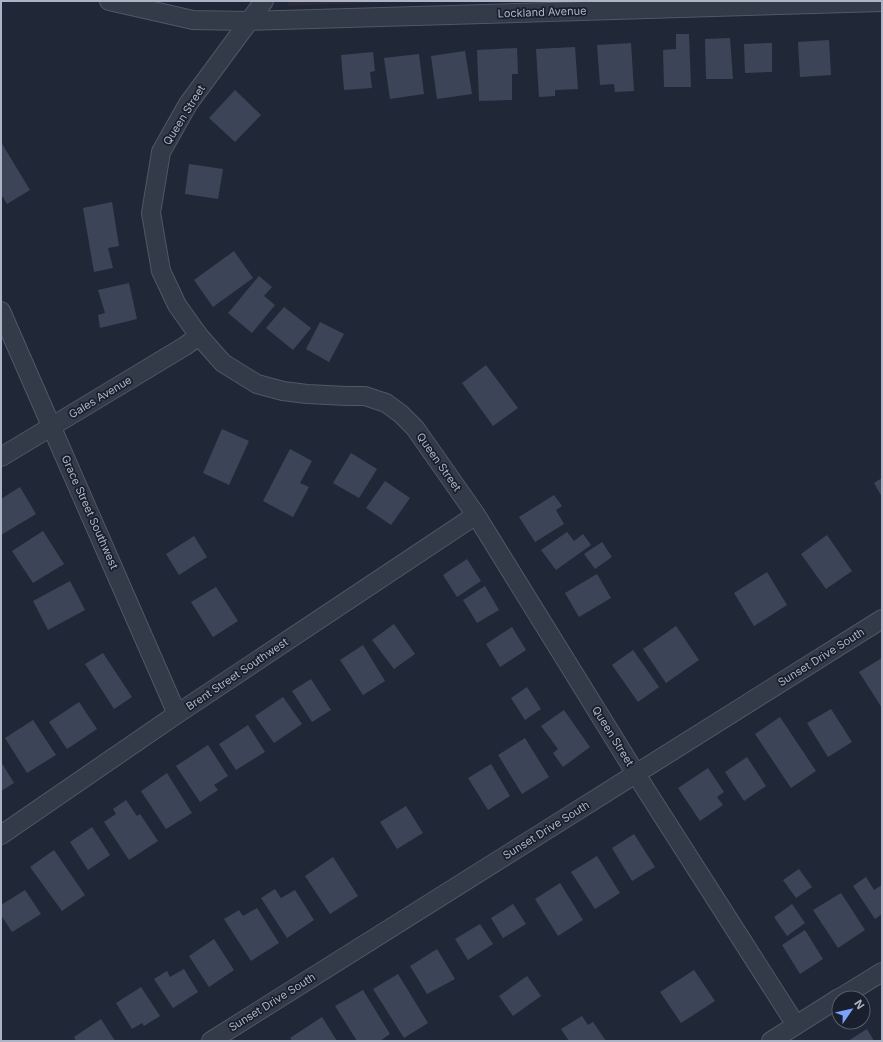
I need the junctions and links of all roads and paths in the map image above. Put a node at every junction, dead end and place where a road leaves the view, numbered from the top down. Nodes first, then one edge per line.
1 (109, 1) edge
2 (264, 1) edge
3 (882, 2) edge
4 (249, 21) junction
5 (1, 311) edge
6 (199, 336) junction
7 (52, 426) junction
8 (1, 457) edge
9 (476, 515) junction
10 (882, 619) edge
11 (177, 714) junction
12 (636, 773) junction
13 (1, 835) edge
14 (882, 972) edge
15 (852, 990) edge
16 (831, 1003) edge
17 (796, 1025) junction
18 (211, 1041) edge
19 (771, 1041) edge

1 - 4 street, Lockland Avenue
2 - 4 street, Queen Street
3 - 4 street, Lockland Avenue
4 - 6 street, Queen Street
5 - 7 street, Grace Street Southwest
6 - 7 street, Gales Avenue
6 - 9 street, Queen Street
7 - 8 street, Gales Avenue
7 - 11 street, Grace Street Southwest
9 - 11 street, Brent Street Southwest
9 - 12 street, Queen Street
10 - 12 street, Sunset Drive South
11 - 13 street, Brent Street Southwest
12 - 17 street, Queen Street
12 - 18 street, Sunset Drive South
14 - 15 street
16 - 17 street
17 - 19 street

